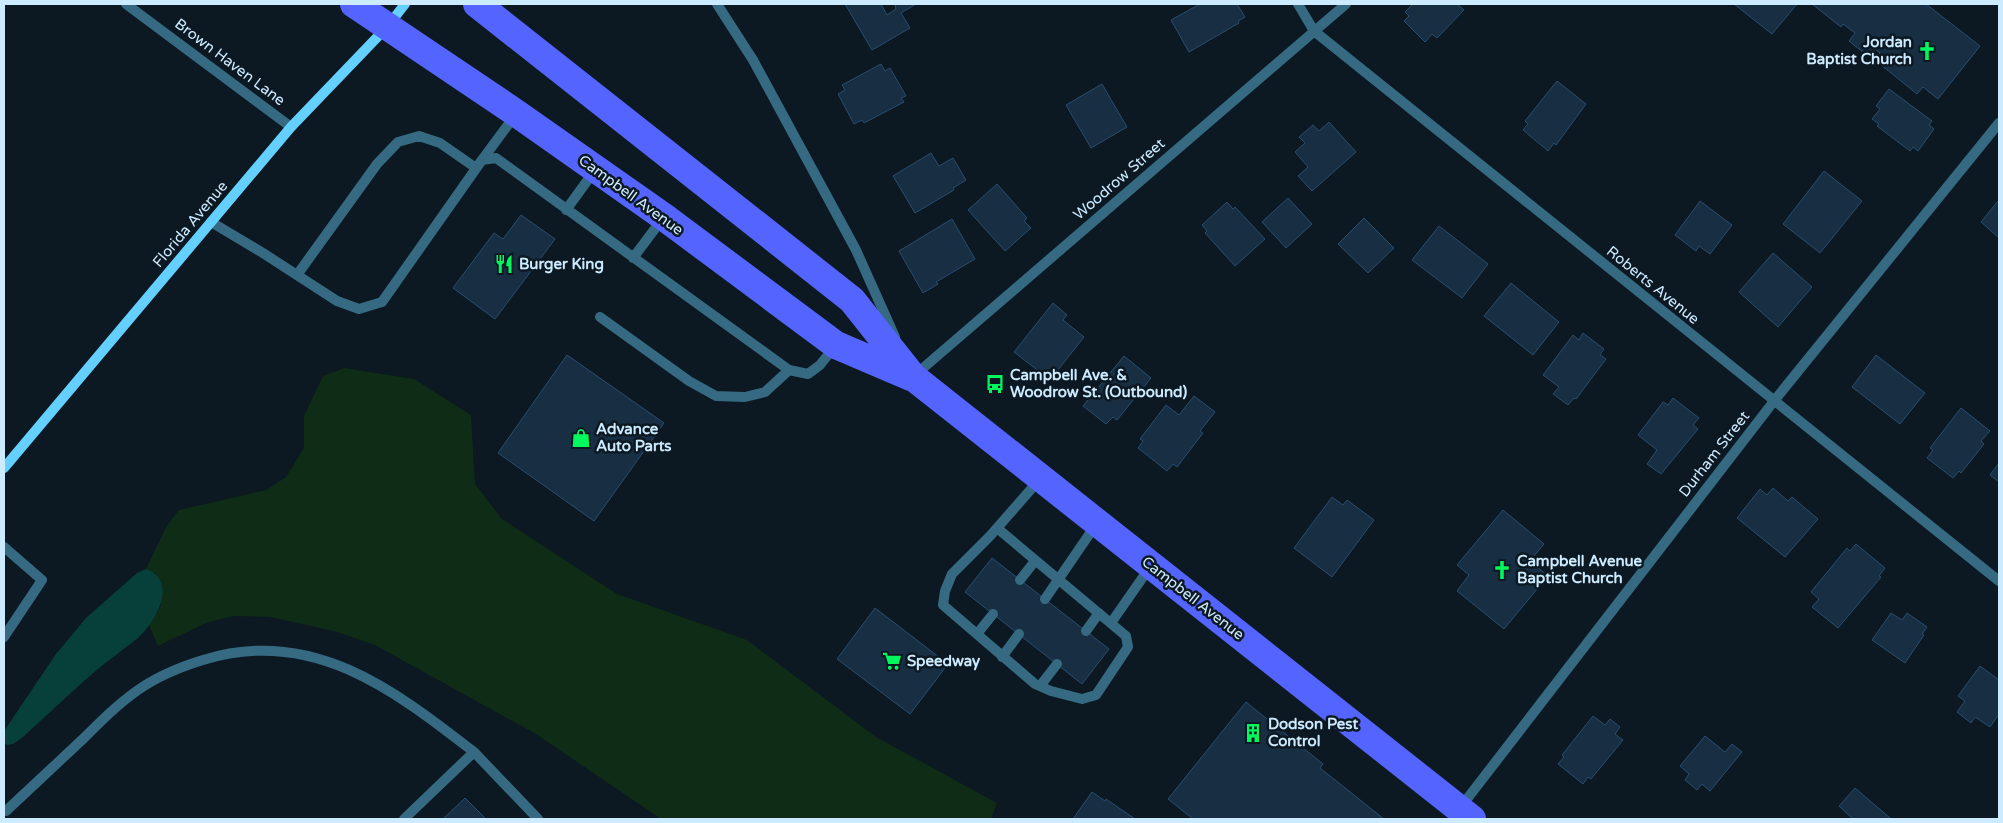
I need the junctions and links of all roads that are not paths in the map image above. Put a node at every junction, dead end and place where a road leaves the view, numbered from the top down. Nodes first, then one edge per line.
1 (126, 4) edge
2 (354, 4) edge
3 (405, 4) edge
4 (477, 4) edge
5 (717, 4) edge
6 (1298, 4) edge
7 (1346, 4) edge
8 (387, 27) junction
9 (1314, 31) junction
10 (516, 113) junction
11 (1999, 123) edge
12 (291, 127) junction
13 (479, 164) junction
14 (596, 170) junction
15 (566, 210) junction
16 (664, 217) junction
17 (212, 222) junction
18 (633, 258) junction
19 (297, 275) junction
20 (600, 317) dead end
21 (836, 345) junction
22 (789, 370) junction
23 (913, 377) junction
24 (1774, 400) junction
25 (4, 468) edge
26 (1041, 478) junction
27 (1098, 522) junction
28 (997, 528) junction
29 (4, 547) edge
30 (1035, 561) junction
31 (1151, 565) junction
32 (1020, 580) dead end
33 (1059, 581) junction
34 (1999, 581) edge
35 (1045, 599) dead end
36 (1099, 613) junction
37 (993, 614) dead end
38 (1111, 623) junction
39 (1086, 631) dead end
40 (977, 634) junction
41 (1019, 634) dead end
42 (4, 637) edge
43 (1002, 657) junction
44 (1057, 664) dead end
45 (1040, 686) junction
46 (474, 752) junction
47 (4, 810) edge
48 (1466, 814) edge
49 (404, 819) edge
50 (538, 819) edge

1 - 12 street, Brown Haven Lane
2 - 8 main road, Campbell Avenue
3 - 8 main road, Florida Avenue
4 - 23 main road, Campbell Avenue
5 - 23 street, Campbell Avenue
6 - 9 street, Roberts Avenue
7 - 9 street, Woodrow Street
8 - 10 main road, Campbell Avenue
8 - 12 main road, Florida Avenue
9 - 23 street, Woodrow Street
9 - 24 street, Roberts Avenue
10 - 13 street
10 - 14 main road, Campbell Avenue
11 - 24 street, Durham Street
12 - 17 main road, Florida Avenue
13 - 15 street
13 - 19 street
13 - 19 street
14 - 15 street
14 - 16 main road, Campbell Avenue
15 - 18 street
16 - 18 street
16 - 21 main road, Campbell Avenue
17 - 19 street
17 - 25 main road, Florida Avenue
18 - 22 street
20 - 22 street
21 - 22 street
21 - 23 main road, Campbell Avenue
23 - 26 main road, Campbell Avenue
24 - 34 street, Roberts Avenue
24 - 48 street, Durham Street
26 - 27 main road, Campbell Avenue
26 - 28 street
27 - 31 main road, Campbell Avenue
27 - 33 street
28 - 30 street
28 - 40 street
29 - 42 street
30 - 32 street
30 - 33 street
31 - 38 street
31 - 48 main road, Campbell Avenue
33 - 35 street
33 - 36 street
36 - 38 street
36 - 39 street
37 - 40 street
38 - 45 street
40 - 43 street
41 - 43 street
43 - 45 street
44 - 45 street
46 - 47 street
46 - 49 street
46 - 50 street

